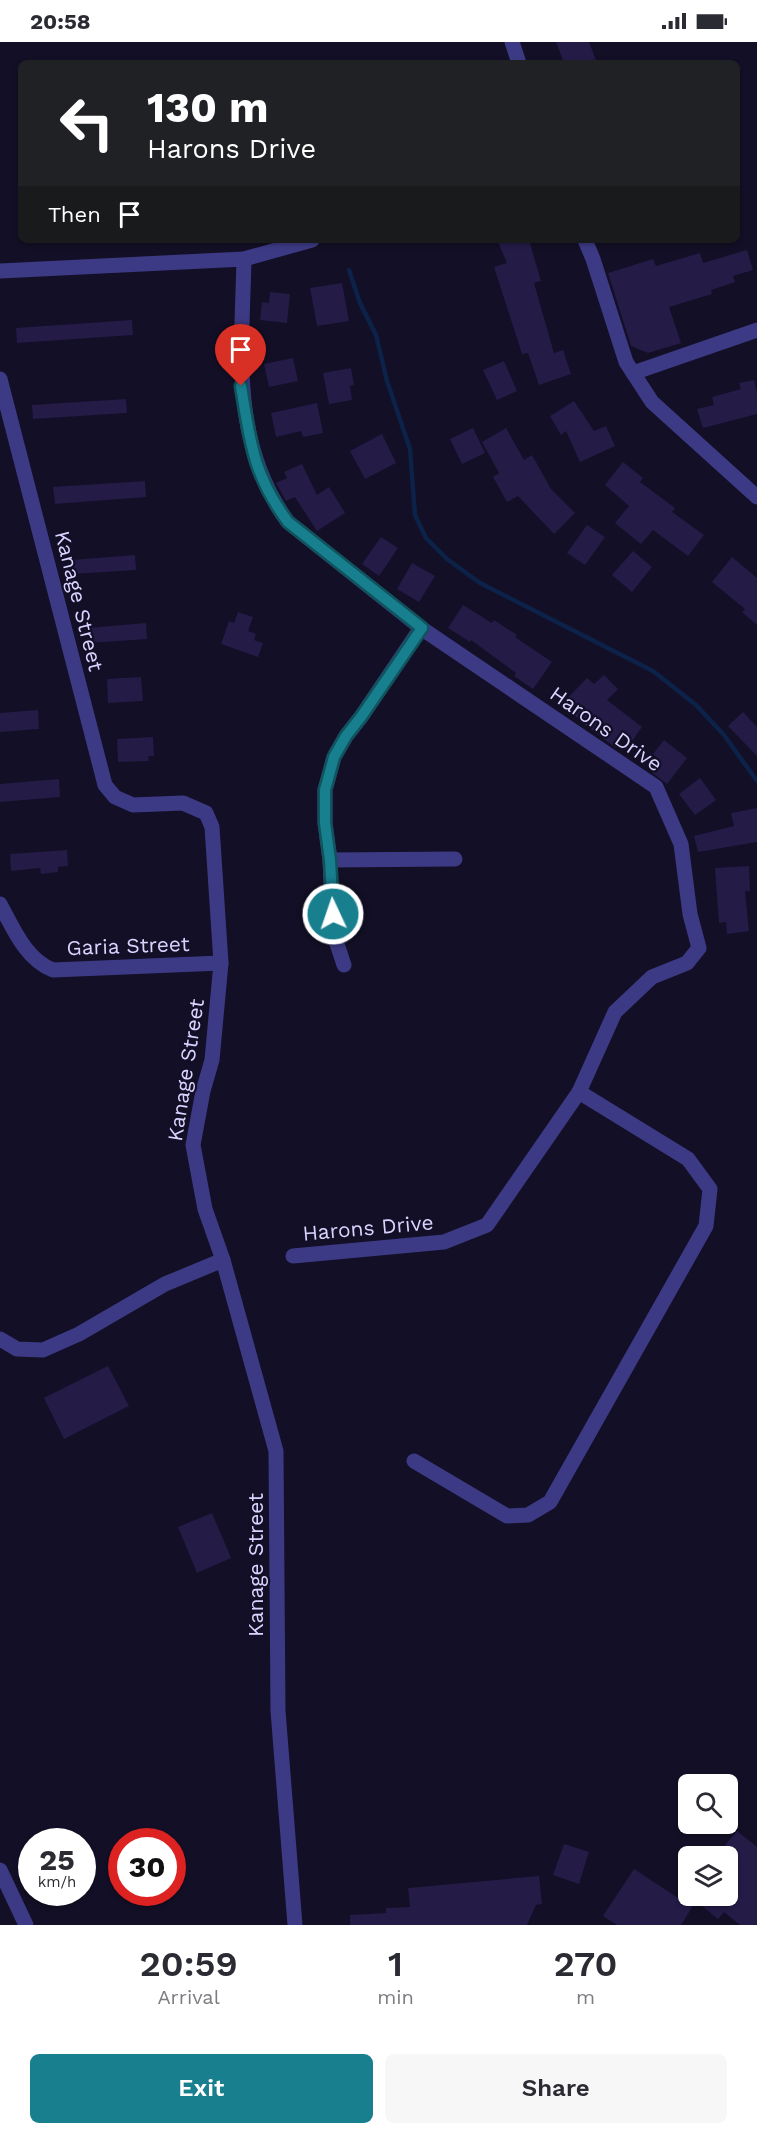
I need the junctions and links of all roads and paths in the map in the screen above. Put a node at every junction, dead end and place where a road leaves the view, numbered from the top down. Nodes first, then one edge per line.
1 (512, 42) edge
2 (518, 60) edge
3 (301, 243) edge
4 (586, 243) edge
5 (244, 259) junction
6 (0, 271) edge
7 (757, 330) edge
8 (633, 373) junction
9 (0, 379) edge
10 (757, 496) edge
11 (422, 628) junction
12 (455, 859) dead end
13 (330, 860) junction
14 (0, 904) edge
15 (221, 963) junction
16 (344, 965) dead end
17 (579, 1092) junction
18 (293, 1256) dead end
19 (223, 1260) junction
20 (0, 1339) edge
21 (414, 1461) dead end
22 (0, 1870) edge
23 (26, 1925) edge
24 (295, 1925) edge

1 - 2 street
3 - 5 street
4 - 8 street
5 - 6 street
5 - 11 street, Harons Drive
7 - 8 street
8 - 10 street
9 - 15 street, Kanage Street
11 - 13 street
11 - 17 street, Harons Drive
12 - 13 street
13 - 16 street
14 - 15 street, Garia Street
15 - 19 street, Kanage Street
17 - 18 street, Harons Drive
17 - 21 street
19 - 20 street
19 - 24 street, Kanage Street
22 - 23 street

